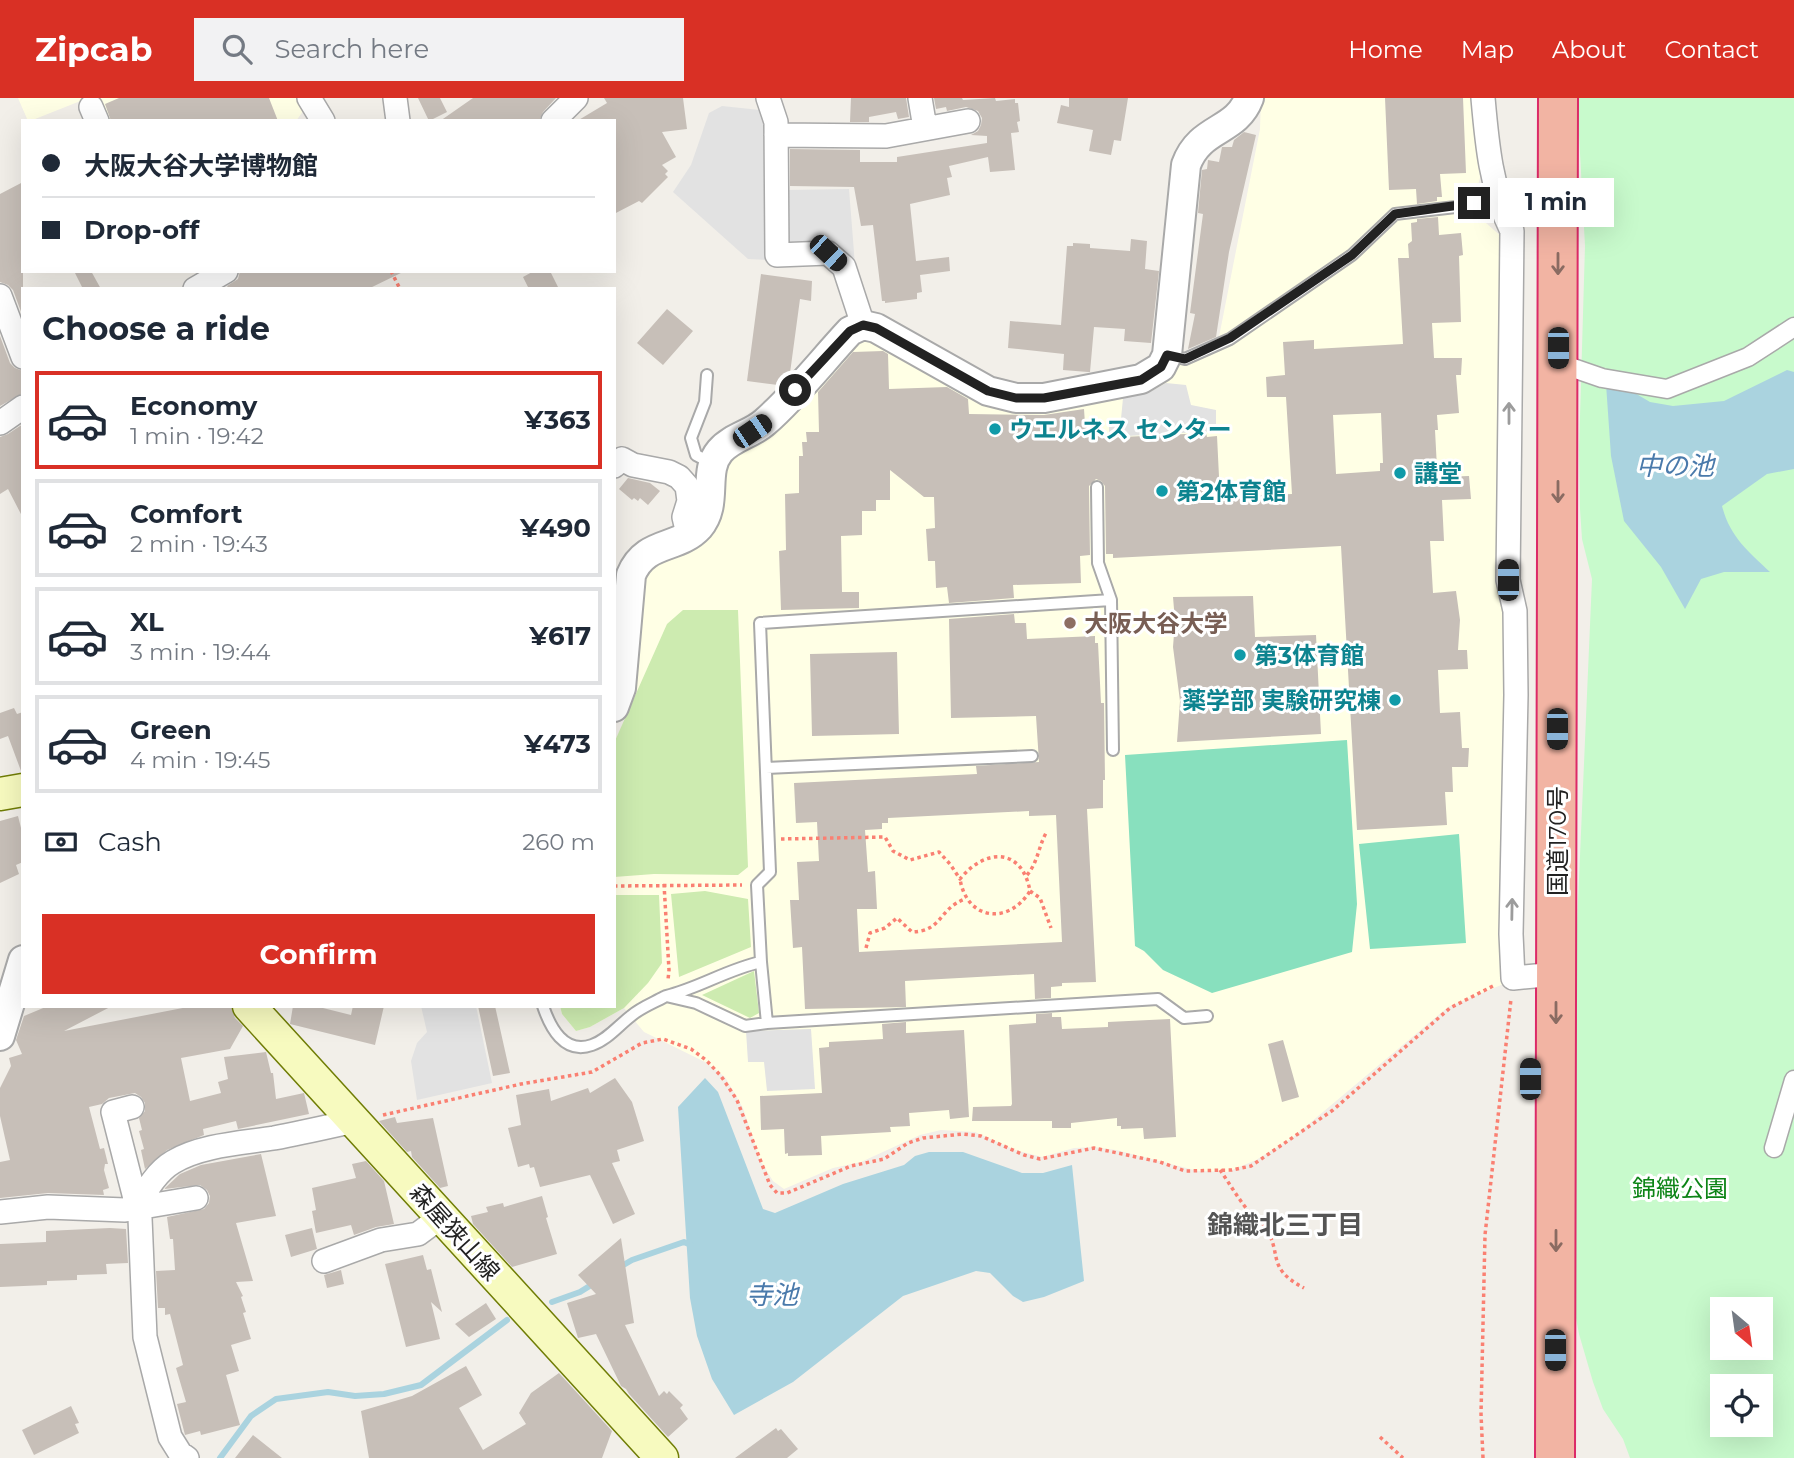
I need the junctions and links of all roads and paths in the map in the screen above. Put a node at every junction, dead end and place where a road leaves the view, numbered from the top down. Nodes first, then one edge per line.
1 (395, 98) edge
2 (768, 98) edge
3 (920, 98) edge
4 (1249, 98) edge
5 (1483, 98) edge
6 (1533, 98) edge
7 (1558, 98) edge
8 (572, 99) edge
9 (398, 119) edge
10 (555, 119) edge
11 (968, 121) dead end
12 (925, 128) junction
13 (776, 135) junction
14 (1499, 202) junction
15 (223, 273) edge
16 (198, 287) edge
17 (0, 296) edge
18 (863, 325) junction
19 (1794, 327) edge
20 (21, 352) edge
21 (1167, 355) junction
22 (1573, 368) dead end
23 (707, 375) dead end
24 (21, 408) edge
25 (0, 423) edge
26 (616, 464) edge
27 (713, 464) junction
28 (1097, 487) dead end
29 (688, 534) junction
30 (1111, 600) junction
31 (616, 702) edge
32 (1113, 750) dead end
33 (1032, 756) dead end
34 (766, 768) junction
35 (21, 790) edge
36 (0, 794) edge
37 (1046, 834) dead end
38 (769, 839) junction
39 (1027, 875) junction
40 (960, 879) junction
41 (664, 884) junction
42 (757, 885) junction
43 (616, 886) edge
44 (1030, 891) junction
45 (965, 899) junction
46 (1051, 928) dead end
47 (866, 948) dead end
48 (761, 962) junction
49 (21, 967) edge
50 (1533, 976) junction
51 (666, 996) junction
52 (251, 1008) edge
53 (544, 1008) edge
54 (1207, 1016) dead end
55 (766, 1023) junction
56 (0, 1036) edge
57 (1794, 1080) edge
58 (114, 1112) dead end
59 (354, 1121) junction
60 (1774, 1149) dead end
61 (1220, 1170) junction
62 (196, 1198) dead end
63 (136, 1208) junction
64 (0, 1212) edge
65 (441, 1217) junction
66 (324, 1261) dead end
67 (1304, 1288) dead end
68 (1380, 1437) dead end
69 (187, 1458) edge
70 (662, 1458) edge
71 (1403, 1458) edge
72 (1483, 1458) edge
73 (1529, 1458) edge
74 (1555, 1458) edge

1 - 9 street
2 - 13 street
3 - 12 street
4 - 21 street
5 - 14 street
6 - 50 highway, 国道170号
7 -> 50 highway, 国道170号
8 - 10 street
11 - 12 street
12 - 13 street
13 - 18 street
14 - 21 lane
50 -> 14 street
15 - 16 street
17 - 20 street
18 - 21 street
18 - 27 street
19 - 22 street
23 - 27 lane
24 - 25 street
26 - 29 street
27 - 29 street
28 - 30 lane
29 - 31 street
30 - 32 lane
30 - 34 lane
33 - 34 lane
34 - 38 lane
35 - 36 main road
37 - 39 path
38 - 40 path
38 - 42 lane
39 - 40 path
39 - 44 path
40 - 45 path
41 - 42 path
41 - 43 path
41 - 51 path
42 - 48 lane
44 - 45 path
44 - 46 path
45 - 47 path
48 - 51 lane
48 - 55 lane
49 - 56 street
50 - 61 path
50 - 72 path
50 - 73 highway, 国道170号
50 -> 74 highway, 国道170号
51 - 53 lane
51 - 55 lane
52 - 59 main road, 森屋狭山線
54 - 55 lane
57 - 60 street
58 - 63 street
59 - 61 path
59 - 63 street
59 - 65 main road, 森屋狭山線
61 - 67 path
62 - 63 street
63 - 64 street
63 - 69 street
65 - 66 street
65 - 70 main road, 森屋狭山線
68 - 71 path

